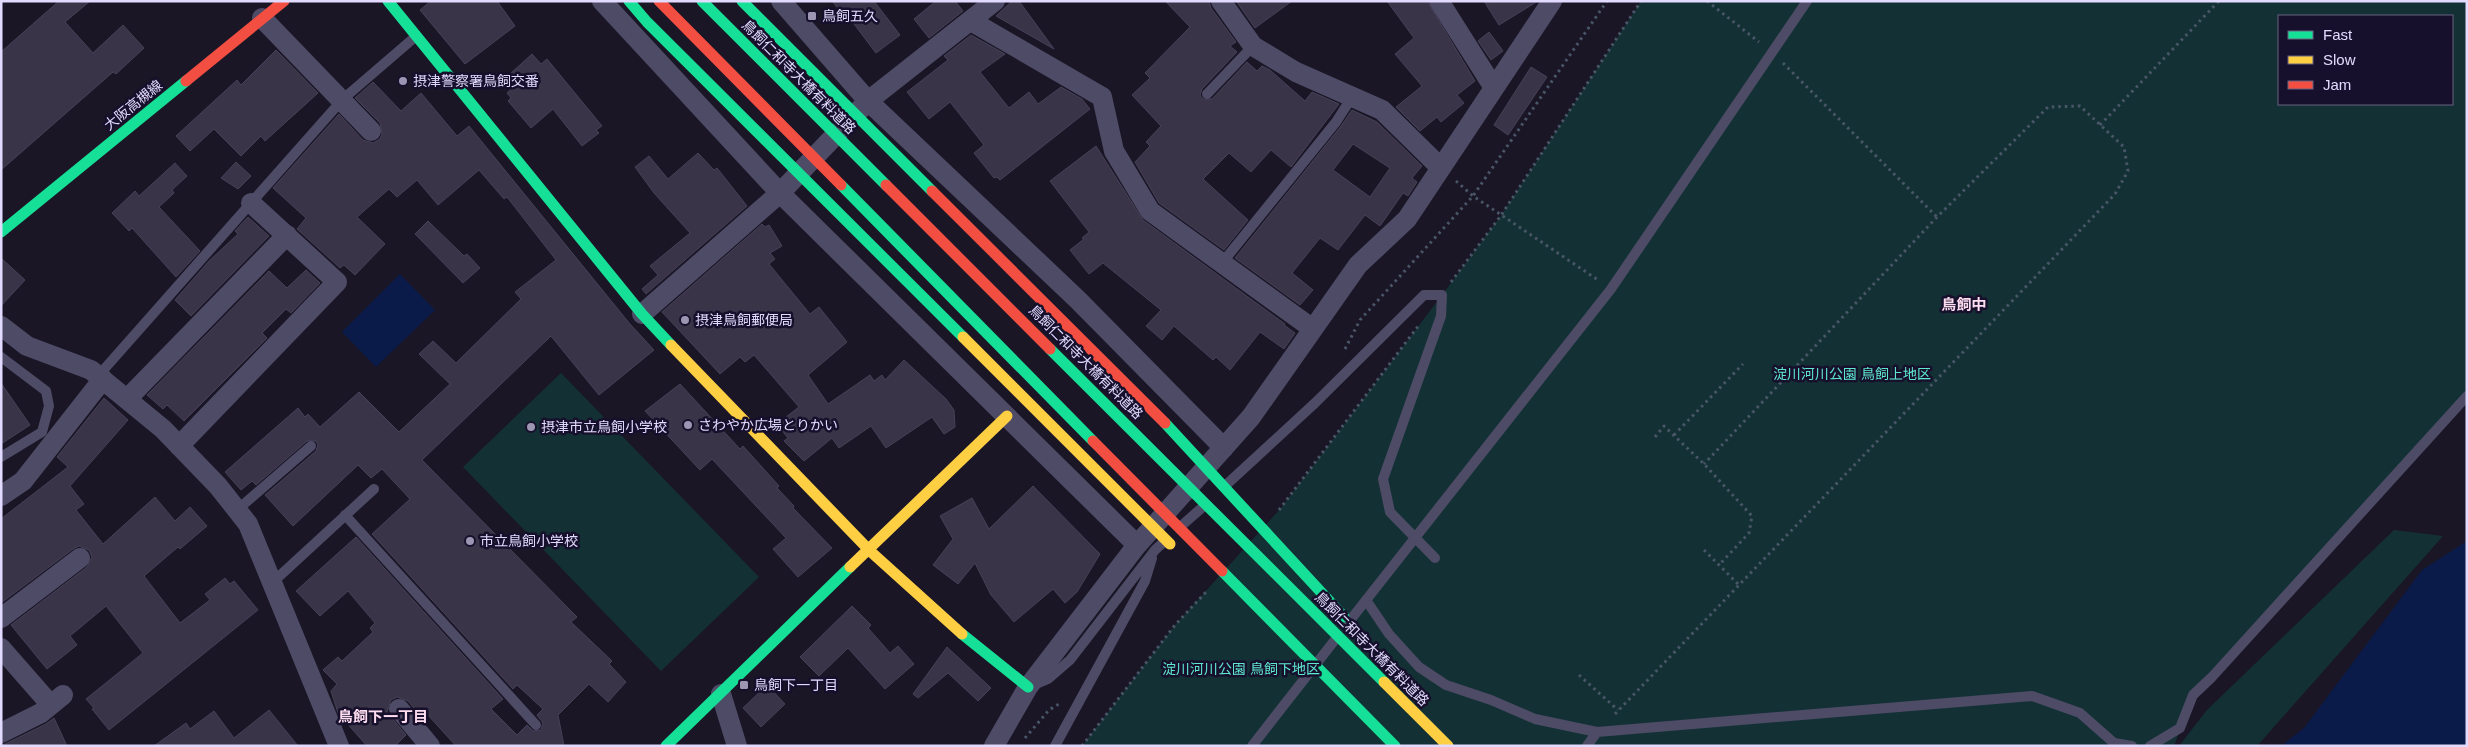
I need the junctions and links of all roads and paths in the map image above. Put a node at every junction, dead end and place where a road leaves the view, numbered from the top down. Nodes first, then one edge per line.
1 (284, 1) edge
2 (388, 1) edge
3 (602, 1) edge
4 (629, 1) edge
5 (659, 1) edge
6 (702, 1) edge
7 (742, 1) edge
8 (781, 1) edge
9 (995, 1) edge
10 (1221, 1) edge
11 (1439, 1) edge
12 (1552, 1) edge
13 (1607, 1) edge
14 (1641, 1) edge
15 (1706, 1) edge
16 (1807, 1) edge
17 (2219, 1) edge
18 (262, 18) junction
19 (971, 21) junction
20 (416, 36) junction
21 (1253, 46) junction
22 (1772, 52) junction
23 (1494, 88) junction
24 (1206, 94) dead end
25 (1352, 97) junction
26 (343, 99) junction
27 (868, 102) junction
28 (2100, 125) junction
29 (371, 130) dead end
30 (1441, 168) junction
31 (780, 193) junction
32 (1473, 196) junction
33 (252, 203) junction
34 (1502, 214) junction
35 (1937, 216) junction
36 (1, 232) edge
37 (287, 235) junction
38 (1222, 263) junction
39 (1611, 289) junction
40 (1442, 295) junction
41 (1089, 312) junction
42 (642, 314) junction
43 (1, 326) edge
44 (1313, 329) junction
45 (1342, 353) dead end
46 (1, 357) edge
47 (1743, 364) dead end
48 (101, 377) junction
49 (2467, 396) edge
50 (127, 399) junction
51 (1007, 416) junction
52 (1674, 435) junction
53 (1655, 437) dead end
54 (179, 446) junction
55 (311, 446) dead end
56 (1224, 448) junction
57 (1, 457) edge
58 (1704, 464) junction
59 (374, 489) dead end
60 (1, 496) edge
61 (237, 510) junction
62 (1274, 515) dead end
63 (345, 516) junction
64 (1415, 539) junction
65 (1146, 548) junction
66 (1704, 550) dead end
67 (870, 551) junction
68 (1182, 555) dead end
69 (80, 558) dead end
70 (1435, 558) dead end
71 (1719, 565) junction
72 (273, 582) junction
73 (1739, 585) junction
74 (1211, 587) dead end
75 (1366, 600) junction
76 (1, 618) edge
77 (1360, 634) dead end
78 (1, 648) edge
79 (1295, 664) dead end
80 (1392, 670) dead end
81 (1579, 676) dead end
82 (1028, 687) junction
83 (1086, 688) junction
84 (721, 694) junction
85 (1395, 694) junction
86 (399, 709) dead end
87 (1618, 710) junction
88 (1369, 720) junction
89 (536, 726) dead end
90 (1597, 732) junction
91 (1, 733) edge
92 (1024, 738) dead end
93 (423, 743) edge
94 (338, 746) edge
95 (666, 746) edge
96 (737, 746) edge
97 (994, 746) edge
98 (1055, 746) edge
99 (1082, 746) edge
100 (1252, 746) edge
101 (1395, 746) edge
102 (1448, 746) edge
103 (1587, 746) edge
104 (2132, 746) edge
105 (2150, 746) edge

1 - 18 main road, 大阪高槻線
2 - 20 main road
3 - 31 street
4 - 68 main road
5 - 88 main road
6 - 85 main road, 鳥飼仁和寺大橋有料道路
7 - 77 main road
8 - 27 street
9 - 19 street
10 - 21 street
11 - 23 street
12 - 23 street
13 - 32 path
14 - 34 path
15 - 22 path
16 - 22 lane
17 - 28 path
18 - 26 street
18 - 36 main road, 大阪高槻線
19 - 27 street
19 - 38 street
20 - 26 lane
20 - 42 main road
21 - 24 lane
21 - 25 street
22 - 35 path
22 - 39 lane
23 - 30 street
25 - 30 street
25 - 38 lane
26 - 29 street
26 - 33 lane
27 - 31 street
27 - 41 street
28 - 35 path
28 - 73 path
30 - 32 path
30 - 44 street
31 - 42 street
31 - 51 street
32 - 34 path
32 - 45 path
33 - 37 street
33 - 48 lane
34 - 39 path
34 - 40 path
35 - 58 path
37 - 50 street
37 - 54 street
38 - 44 street
39 - 64 lane
40 - 62 path
40 - 64 lane
40 - 65 lane
41 - 51 street
41 - 56 street
42 - 67 main road
43 - 48 street
44 - 56 street
46 - 57 lane
47 - 52 path
48 - 50 street
48 - 60 street
49 - 105 lane
50 - 54 street
51 - 65 street
51 - 67 main road
52 - 53 path
52 - 58 path
54 - 61 street
55 - 61 lane
56 - 65 street
58 - 71 path
59 - 63 lane
61 - 72 street
63 - 72 lane
63 - 89 lane
64 - 70 lane
64 - 75 lane
65 - 82 street
65 - 83 lane
66 - 71 path
67 - 82 main road
67 - 84 main road
69 - 76 street
71 - 73 path
72 - 94 street
73 - 87 path
74 - 99 path
75 - 90 lane
75 - 100 lane
78 - 91 street
79 - 88 main road
80 - 85 main road
81 - 87 path
82 - 97 street
83 - 92 path
83 - 98 lane
84 - 95 main road
84 - 96 street
85 - 102 main road, 鳥飼仁和寺大橋有料道路
86 - 93 street
87 - 90 path
88 - 101 main road
90 - 103 lane
90 - 104 lane

